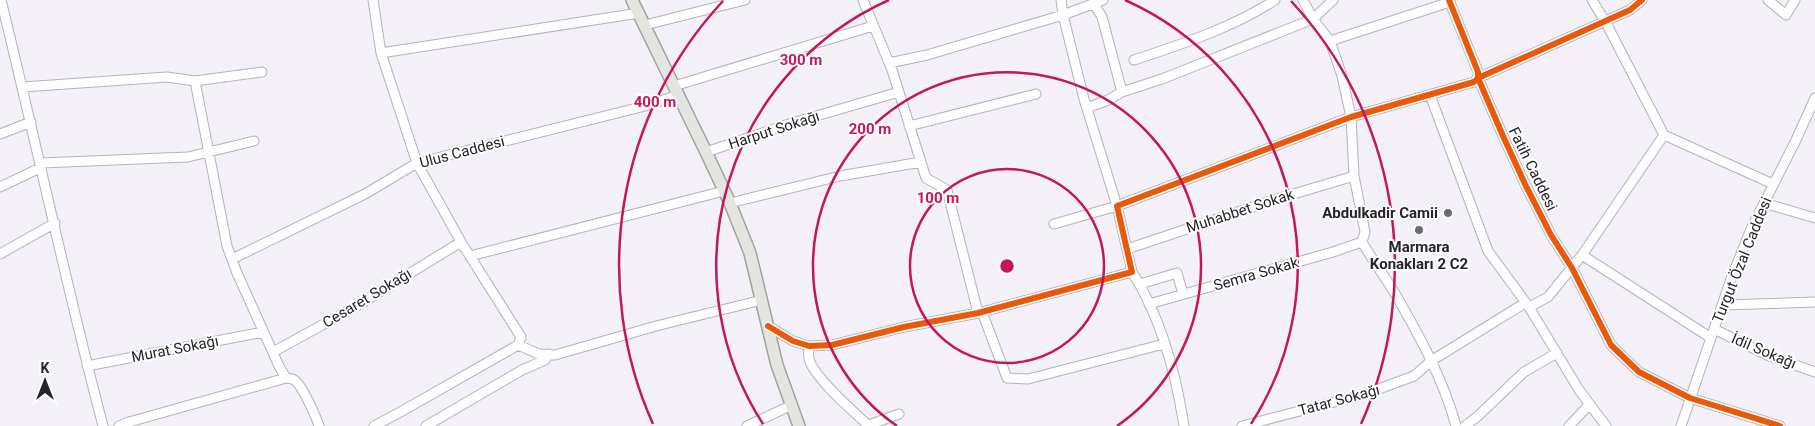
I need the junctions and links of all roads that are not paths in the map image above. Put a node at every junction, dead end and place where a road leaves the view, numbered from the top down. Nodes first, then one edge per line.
1 (1, 0) edge
2 (373, 0) edge
3 (632, 0) edge
4 (745, 0) edge
5 (863, 0) edge
6 (1061, 0) edge
7 (1103, 0) edge
8 (1276, 0) edge
9 (1303, 0) edge
10 (1334, 0) edge
11 (1592, 0) edge
12 (1642, 0) edge
13 (1768, 0) edge
14 (1795, 0) edge
15 (1450, 1) edge
16 (1094, 4) junction
17 (639, 13) junction
18 (1063, 15) junction
19 (1313, 18) junction
20 (1605, 21) junction
21 (645, 25) junction
22 (873, 26) junction
23 (1330, 41) junction
24 (381, 52) junction
25 (1134, 60) dead end
26 (889, 63) junction
27 (262, 72) dead end
28 (1478, 78) junction
29 (195, 80) junction
30 (23, 87) junction
31 (676, 90) junction
32 (899, 92) junction
33 (1122, 92) junction
34 (1036, 94) dead end
35 (1430, 95) junction
36 (1815, 98) edge
37 (1087, 108) junction
38 (1351, 117) junction
39 (31, 122) junction
40 (909, 126) junction
41 (0, 134) edge
42 (1664, 135) junction
43 (254, 141) dead end
44 (209, 151) junction
45 (706, 152) junction
46 (921, 162) junction
47 (417, 163) junction
48 (41, 165) junction
49 (1354, 176) junction
50 (1773, 184) junction
51 (0, 187) edge
52 (724, 191) junction
53 (730, 203) junction
54 (1764, 203) junction
55 (1117, 206) junction
56 (1815, 218) edge
57 (55, 223) junction
58 (1054, 224) dead end
59 (461, 242) junction
60 (1362, 242) junction
61 (1127, 249) junction
62 (0, 254) edge
63 (470, 256) junction
64 (1582, 256) junction
65 (232, 259) junction
66 (1572, 268) junction
67 (1132, 272) junction
68 (1140, 284) junction
69 (1183, 294) junction
70 (762, 300) junction
71 (1815, 302) edge
72 (1149, 304) junction
73 (1527, 305) junction
74 (1723, 305) junction
75 (980, 312) junction
76 (768, 326) junction
77 (264, 332) junction
78 (1713, 334) junction
79 (1164, 344) junction
80 (518, 345) junction
81 (809, 346) junction
82 (273, 352) junction
83 (1557, 353) junction
84 (549, 354) junction
85 (1431, 361) junction
86 (87, 366) junction
87 (1815, 372) edge
88 (286, 378) junction
89 (1690, 398) junction
90 (1589, 405) junction
91 (790, 406) junction
92 (899, 414) dead end
93 (104, 426) edge
94 (119, 426) edge
95 (319, 426) edge
96 (374, 426) edge
97 (426, 426) edge
98 (747, 426) edge
99 (798, 426) edge
100 (868, 426) edge
101 (1184, 426) edge
102 (1242, 426) edge
103 (1456, 426) edge
104 (1465, 426) edge
105 (1569, 426) edge
106 (1606, 426) edge
107 (1682, 426) edge
108 (1780, 426) edge

1 - 30 street
2 - 24 street
3 - 17 main road
4 - 21 street
5 - 22 street
6 - 18 street
7 - 16 street
8 - 25 street
9 - 19 street
10 - 19 street
11 - 20 street
12 - 20 street
13 - 14 street
15 - 23 street
15 - 28 street, Fatih Caddesi
16 - 18 street
16 - 33 street
17 - 21 main road
17 - 24 street
18 - 26 street
18 - 37 street
19 - 23 street
19 - 33 street
20 - 28 street
20 - 42 street
21 - 31 main road
22 - 26 street
22 - 31 street, Ulus Caddesi
23 - 38 street
24 - 47 street
26 - 32 street
27 - 29 street
28 - 35 street
28 - 66 street, Fatih Caddesi
29 - 30 street
29 - 44 street
30 - 39 street
31 - 45 main road
31 - 47 street, Ulus Caddesi
32 - 40 street
32 - 45 street, Harput Sokağı
33 - 37 street
34 - 40 street
35 - 38 street
35 - 73 street
36 - 50 street, Turgut Özal Caddesi
37 - 55 street
38 - 49 street
38 - 55 street
39 - 41 street
39 - 48 street
40 - 46 street
42 - 50 street
42 - 64 street, Tatar Sokağı
43 - 44 street
44 - 48 street
44 - 65 street
45 - 52 main road
46 - 53 street
46 - 75 street
47 - 59 street
47 - 65 street, Ulus Caddesi
48 - 51 street
48 - 57 street
49 - 60 street
49 - 61 street, Muhabbet Sokak
50 - 54 street, Turgut Özal Caddesi
52 - 53 main road
52 - 63 street
53 - 70 main road
54 - 56 street
54 - 74 street, Turgut Özal Caddesi
55 - 58 street
55 - 61 street
57 - 62 street
57 - 86 street
59 - 63 street
59 - 82 street, Cesaret Sokağı
60 - 69 street, Semra Sokak
60 - 85 street
61 - 67 street
63 - 80 street
64 - 66 street, Tatar Sokağı
64 - 78 street, İdil Sokağı
65 - 77 street
66 - 73 street, Tatar Sokağı
66 - 89 street, Fatih Caddesi
67 - 68 street
67 - 75 street
68 - 69 street
68 - 72 street
69 - 72 street, Semra Sokak
70 - 76 main road
70 - 84 street
71 - 74 street
72 - 79 street
73 - 83 street
73 - 85 street, Tatar Sokağı
74 - 78 street, Turgut Özal Caddesi
75 - 79 street
75 - 81 street
76 - 81 street
76 - 91 main road
77 - 82 street
77 - 86 street, Murat Sokağı
78 - 87 street, İdil Sokağı
78 - 89 street, Turgut Özal Caddesi
79 - 101 street
80 - 84 street
80 - 96 street
81 - 100 street
82 - 88 street
83 - 90 street
83 - 104 street
84 - 97 street
85 - 102 street, Tatar Sokağı
85 - 103 street
86 - 93 street
88 - 94 street
88 - 95 street
89 - 107 street, Turgut Özal Caddesi
89 - 108 street, Fatih Caddesi
90 - 105 street
90 - 106 street
91 - 98 street
91 - 99 main road
92 - 100 street

